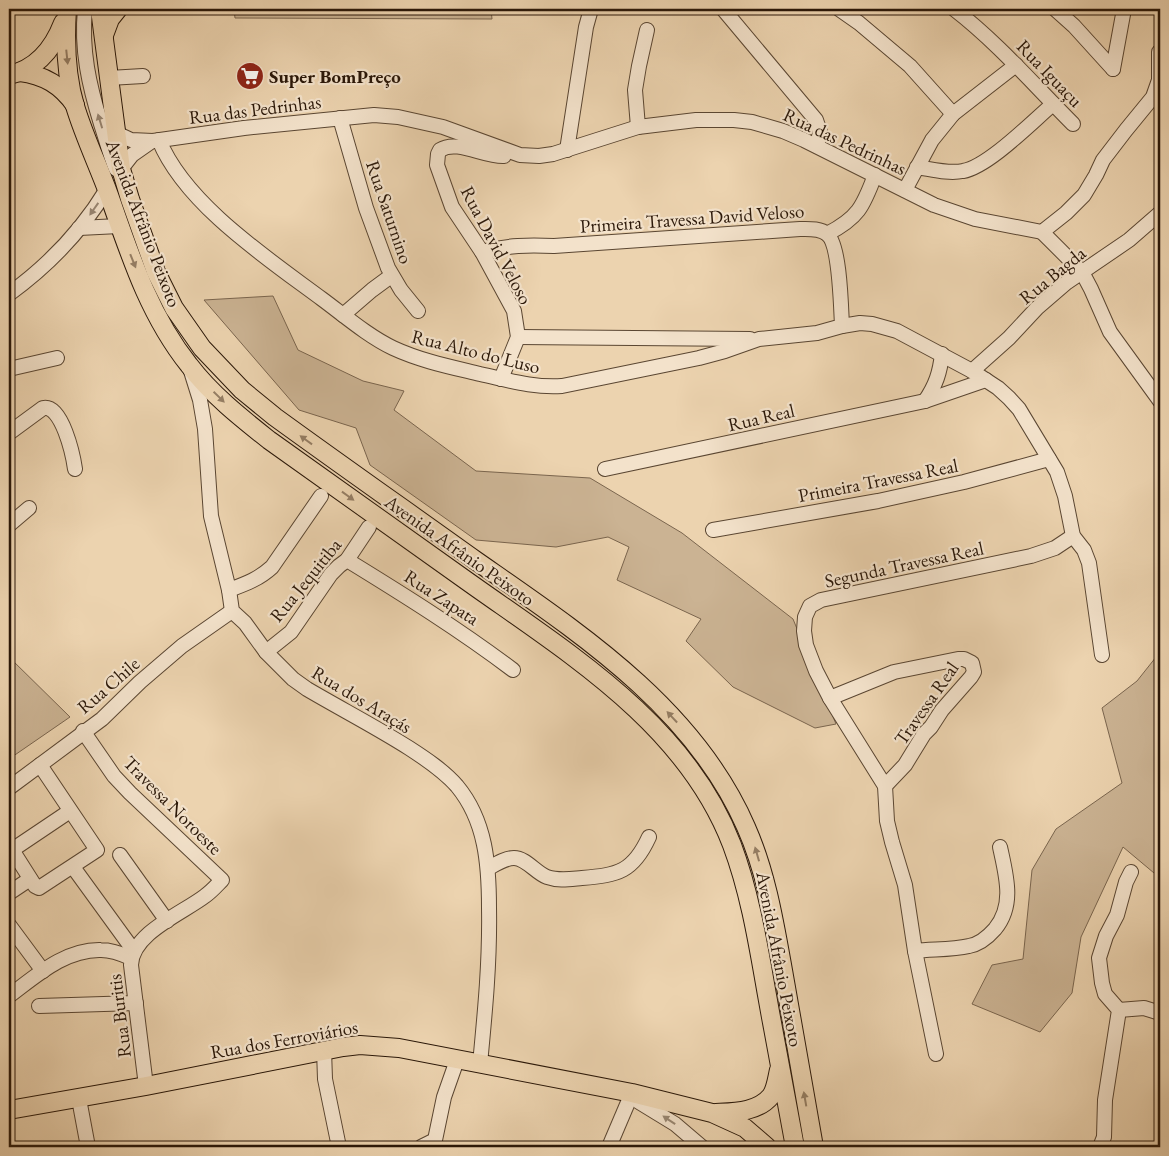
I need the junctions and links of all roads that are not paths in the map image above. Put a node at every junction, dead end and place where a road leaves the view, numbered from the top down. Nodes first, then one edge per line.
1 (85, 9) edge
2 (100, 9) edge
3 (118, 9) edge
4 (591, 9) edge
5 (723, 9) edge
6 (839, 9) edge
7 (954, 9) edge
8 (1054, 9) edge
9 (1124, 9) edge
10 (67, 12) edge
11 (647, 30) dead end
12 (104, 35) junction
13 (1159, 52) dead end
14 (1016, 65) junction
15 (14, 74) edge
16 (144, 81) dead end
17 (110, 83) junction
18 (1053, 104) junction
19 (75, 106) junction
20 (953, 114) junction
21 (340, 118) junction
22 (1073, 124) dead end
23 (638, 127) junction
24 (116, 133) junction
25 (156, 140) junction
26 (817, 146) junction
27 (567, 150) junction
28 (520, 155) junction
29 (916, 167) junction
30 (121, 170) junction
31 (875, 175) junction
32 (106, 189) junction
33 (905, 190) junction
34 (130, 199) junction
35 (1160, 214) edge
36 (120, 226) junction
37 (79, 228) junction
38 (1042, 232) junction
39 (827, 234) junction
40 (482, 252) junction
41 (1082, 272) junction
42 (391, 276) junction
43 (9, 294) edge
44 (418, 311) dead end
45 (343, 315) junction
46 (837, 328) junction
47 (518, 337) junction
48 (759, 339) junction
49 (942, 354) junction
50 (57, 358) dead end
51 (189, 366) junction
52 (9, 369) edge
53 (972, 371) junction
54 (500, 379) junction
55 (986, 380) junction
56 (925, 401) junction
57 (1160, 401) edge
58 (9, 433) edge
59 (1049, 459) junction
60 (75, 469) dead end
61 (605, 469) dead end
62 (321, 496) dead end
63 (30, 508) dead end
64 (9, 525) edge
65 (369, 527) dead end
66 (713, 530) dead end
67 (1072, 536) junction
68 (348, 560) junction
69 (229, 590) junction
70 (232, 611) junction
71 (266, 652) junction
72 (1102, 655) dead end
73 (513, 670) dead end
74 (830, 698) junction
75 (84, 731) junction
76 (40, 766) junction
77 (885, 786) junction
78 (9, 788) edge
79 (70, 811) junction
80 (649, 837) dead end
81 (11, 847) edge
82 (1000, 847) dead end
83 (120, 855) dead end
84 (73, 867) junction
85 (489, 868) junction
86 (1131, 872) dead end
87 (35, 884) junction
88 (9, 893) edge
89 (166, 921) junction
90 (9, 925) edge
91 (915, 951) junction
92 (133, 954) junction
93 (43, 971) junction
94 (9, 996) edge
95 (136, 1003) junction
96 (39, 1006) dead end
97 (1119, 1010) junction
98 (1160, 1012) edge
99 (324, 1050) junction
100 (936, 1054) dead end
101 (457, 1060) junction
102 (480, 1064) junction
103 (780, 1067) junction
104 (146, 1086) junction
105 (634, 1094) junction
106 (79, 1099) junction
107 (9, 1110) edge
108 (712, 1113) junction
109 (429, 1144) edge
110 (88, 1147) edge
111 (339, 1147) edge
112 (610, 1147) edge
113 (702, 1147) edge
114 (768, 1147) edge
115 (795, 1147) edge
116 (814, 1147) edge
117 (1100, 1147) edge

34 -> 1 street
2 - 12 main road, Avenida Afrânio Peixoto
3 - 12 main road
4 - 27 street
5 - 26 street
6 - 20 street
7 - 14 street, Rua Iguaçu
8 - 9 street
10 - 15 main road
10 -> 19 main road, Avenida Afrânio Peixoto
11 - 23 street
12 - 17 main road, Avenida Afrânio Peixoto
13 - 38 street
14 - 18 street, Rua Iguaçu
14 - 20 street
15 - 19 main road
16 - 17 street
17 - 24 main road, Avenida Afrânio Peixoto
18 - 22 street, Rua Iguaçu
18 - 29 street
19 - 32 main road, Avenida Afrânio Peixoto
20 - 29 street
21 - 25 street, Rua das Pedrinhas
21 - 28 street, Rua das Pedrinhas
21 - 42 street, Rua Saturnino
23 - 26 street, Rua das Pedrinhas
23 - 27 street, Rua das Pedrinhas
24 - 25 street, Rua das Pedrinhas
24 - 30 main road, Avenida Afrânio Peixoto
25 - 30 street, Rua das Pedrinhas
25 - 45 street, Rua Alto do Luso
26 - 31 street, Rua das Pedrinhas
27 - 28 street, Rua das Pedrinhas
28 - 40 street, Rua David Veloso
29 - 33 street
30 - 34 main road, Avenida Afrânio Peixoto
31 - 33 street, Rua das Pedrinhas
31 - 39 street
32 - 36 main road, Avenida Afrânio Peixoto
32 -> 37 street
33 - 38 street, Rua das Pedrinhas
116 -> 34 main road, Avenida Afrânio Peixoto
35 - 41 street, Rua Bagda
36 - 37 street
36 -> 51 main road, Avenida Afrânio Peixoto
37 - 43 street
38 - 41 street
39 - 40 street, Primeira Travessa David Veloso
39 - 46 street, Primeira Travessa David Veloso
40 - 47 street, Rua David Veloso
41 - 53 street, Rua Bagda
41 - 57 street
42 - 44 street, Rua Saturnino
42 - 45 street
45 - 54 street, Rua Alto do Luso
46 - 48 street, Rua Alto do Luso
46 - 49 street, Rua Alto do Luso
47 - 48 street
47 - 54 street
48 - 54 street, Rua Alto do Luso
49 - 53 street, Rua Alto do Luso
49 - 56 street
50 - 52 street
51 - 69 street
51 -> 103 main road, Avenida Afrânio Peixoto
53 - 55 street, Rua Alto do Luso
55 - 56 street, Rua Real
55 - 59 street, Rua Alto do Luso
56 - 61 street, Rua Real
58 - 60 street
59 - 66 street, Primeira Travessa Real
59 - 67 street, Rua Alto do Luso
62 - 69 street
63 - 64 street
65 - 68 street, Rua Jequitiba
67 - 72 street
67 - 74 street, Segunda Travessa Real
68 - 71 street, Rua Jequitiba
68 - 73 street, Rua Zapata
69 - 70 street
70 - 71 street, Rua dos Araçás
70 - 75 street, Rua Chile
71 - 85 street, Rua dos Araçás
74 - 77 street, Segunda Travessa Real
74 - 77 street, Travessa Real
75 - 76 street, Rua Chile
75 - 89 street, Travessa Noroeste
76 - 78 street, Rua Chile
76 - 79 street
77 - 91 street, Segunda Travessa Real
79 - 81 street
79 - 84 street
80 - 85 street
81 - 87 street
82 - 91 street
83 - 89 street
84 - 87 street
84 - 92 street
85 - 102 street, Rua dos Araçás
86 - 97 street
87 - 88 street
89 - 92 street
90 - 93 street
91 - 100 street, Segunda Travessa Real
92 - 93 street, Rua Buritis
92 - 95 street, Rua Buritis
93 - 94 street, Rua Buritis
95 - 96 street
95 - 104 street, Rua Buritis
97 - 98 street
97 - 117 street
99 - 101 main road, Rua dos Ferroviários
99 - 104 main road, Rua dos Ferroviários
99 - 111 street
101 - 102 main road, Rua dos Ferroviários
101 - 109 street
102 - 105 main road, Rua dos Ferroviários
103 - 108 main road, Rua dos Ferroviários
103 - 115 main road, Avenida Afrânio Peixoto
104 - 106 main road, Rua dos Ferroviários
105 - 108 main road, Rua dos Ferroviários
105 - 112 street
113 -> 105 street
106 - 107 main road, Rua dos Ferroviários
106 - 110 street
108 - 114 main road, Rua dos Ferroviários

